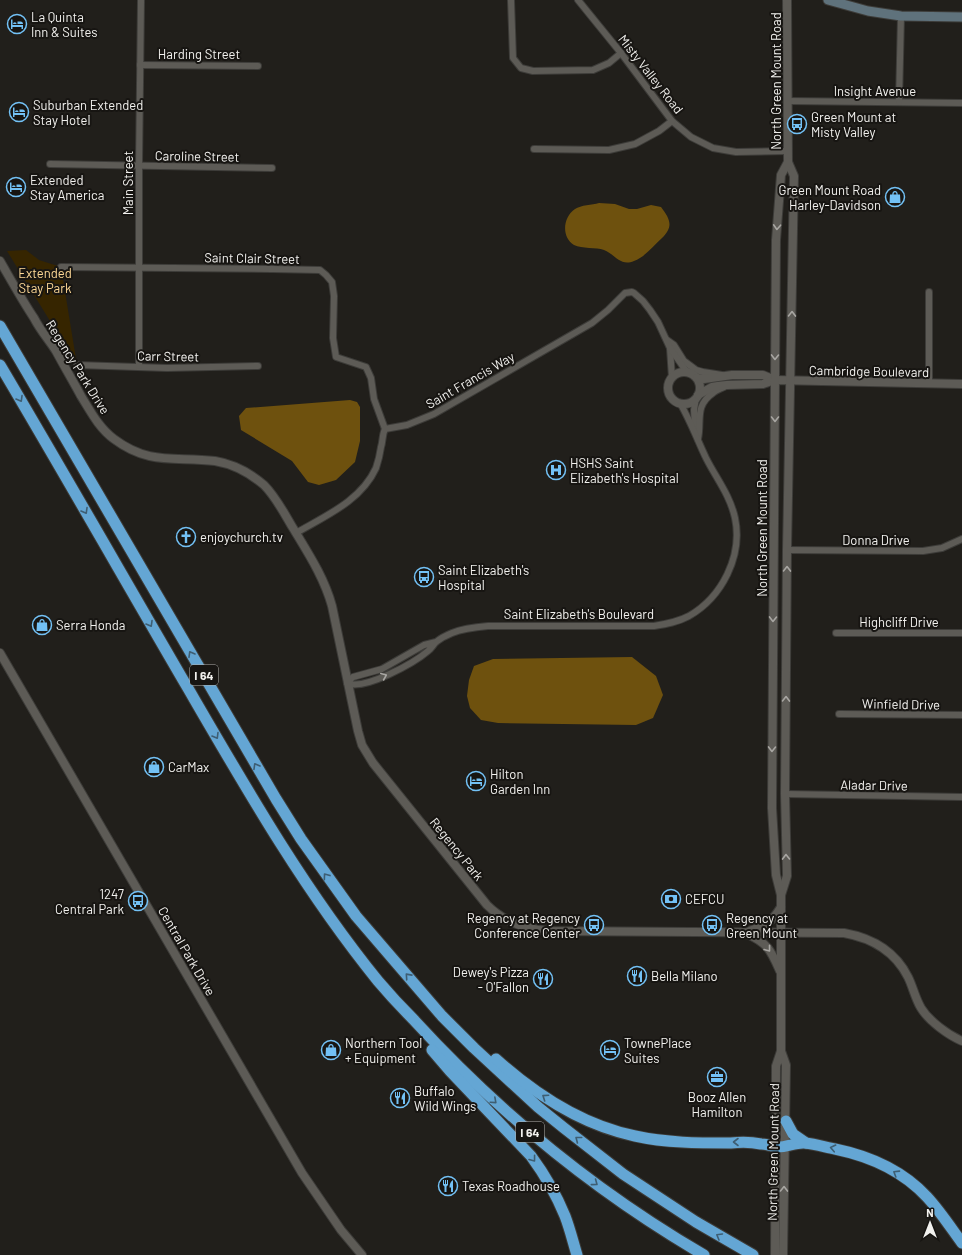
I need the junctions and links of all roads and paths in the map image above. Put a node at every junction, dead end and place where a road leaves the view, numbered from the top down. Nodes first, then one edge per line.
1 (141, 0) edge
2 (511, 0) edge
3 (578, 0) edge
4 (787, 0) edge
5 (828, 0) edge
6 (901, 16) junction
7 (962, 17) edge
8 (621, 53) junction
9 (140, 65) junction
10 (258, 66) dead end
11 (788, 102) junction
12 (899, 102) junction
13 (962, 103) edge
14 (672, 121) junction
15 (534, 149) dead end
16 (788, 151) junction
17 (788, 162) junction
18 (50, 164) dead end
19 (139, 166) junction
20 (272, 168) dead end
21 (0, 261) edge
22 (61, 267) dead end
23 (139, 268) junction
24 (929, 292) dead end
25 (0, 326) edge
26 (666, 339) junction
27 (670, 348) junction
28 (0, 365) edge
29 (77, 365) dead end
30 (139, 366) junction
31 (258, 366) dead end
32 (688, 372) junction
33 (725, 376) junction
34 (672, 378) junction
35 (697, 378) junction
36 (775, 380) junction
37 (790, 381) junction
38 (728, 384) junction
39 (929, 384) junction
40 (962, 384) edge
41 (697, 397) junction
42 (680, 403) junction
43 (385, 429) junction
44 (697, 436) junction
45 (296, 533) junction
46 (962, 539) edge
47 (787, 550) junction
48 (836, 633) dead end
49 (962, 633) edge
50 (0, 653) edge
51 (347, 683) junction
52 (839, 714) dead end
53 (962, 716) edge
54 (785, 794) junction
55 (962, 797) edge
56 (781, 895) junction
57 (781, 906) junction
58 (745, 933) junction
59 (782, 933) junction
60 (781, 974) junction
61 (380, 982) junction
62 (434, 1005) junction
63 (962, 1041) edge
64 (781, 1052) junction
65 (786, 1121) junction
66 (806, 1143) junction
67 (780, 1147) junction
68 (779, 1242) junction
69 (962, 1243) edge
70 (362, 1255) edge
71 (577, 1255) edge
72 (704, 1255) edge
73 (753, 1255) edge
74 (775, 1255) edge
75 (783, 1255) edge

1 - 9 street, Main Street
2 - 8 street
3 - 8 street, Misty Valley Road
4 - 11 street, North Green Mount Road
5 - 6 main road
6 - 7 main road
6 - 12 street
8 - 14 street, Misty Valley Road
9 - 10 street, Harding Street
9 - 19 street, Main Street
11 - 12 street, Insight Avenue
11 - 16 street, North Green Mount Road
12 - 13 street, Insight Avenue
14 - 15 street
14 - 16 street, Misty Valley Road
16 - 17 street, North Green Mount Road
17 -> 36 street, North Green Mount Road
37 -> 17 street, North Green Mount Road
18 - 19 street, Caroline Street
19 - 20 street, Caroline Street
19 - 23 street, Main Street
21 - 45 street, Regency Park Drive
22 - 23 street, Saint Clair Street
23 - 30 street, Main Street
23 - 43 street, Saint Clair Street
24 - 39 street
62 -> 25 highway, I 64
26 - 27 street, Saint Francis Way
26 - 33 street, Saint Francis Way
26 - 43 street, Saint Francis Way
27 - 32 street, Saint Francis Way
27 - 34 street, Saint Francis Way
28 -> 61 highway, I 64
29 - 30 street, Carr Street
30 - 31 street, Carr Street
32 - 34 street
32 - 35 street
33 - 35 street
33 - 36 street
34 - 42 street, Saint Elizabeth's Boulevard
35 - 41 street, Saint Elizabeth's Boulevard
36 - 37 street, Cambridge Boulevard
36 - 38 street
36 -> 56 street, North Green Mount Road
37 - 39 street, Cambridge Boulevard
37 - 47 street, North Green Mount Road
38 - 41 street
38 - 44 street, Saint Elizabeth's Boulevard
39 - 40 street, Cambridge Boulevard
41 - 42 street
41 - 44 street, Saint Elizabeth's Boulevard
42 - 44 street, Saint Elizabeth's Boulevard
43 - 45 street
44 - 51 street, Saint Elizabeth's Boulevard
45 - 51 street, Regency Park
46 - 47 street, Donna Drive
54 -> 47 street, North Green Mount Road
48 - 49 street, Highcliff Drive
50 - 70 street, Central Park Drive
51 - 58 street, Regency Park
52 - 53 street, Winfield Drive
54 - 55 street, Aladar Drive
56 -> 54 street, North Green Mount Road
56 - 57 street, North Green Mount Road
57 - 58 street
57 - 59 street, North Green Mount Road
58 - 59 street, Regency Park
58 -> 60 street
59 - 60 street, North Green Mount Road
59 - 63 street, Regency Park
60 - 64 street, North Green Mount Road
61 -> 71 highway
61 -> 72 highway, I 64
67 -> 62 highway
73 -> 62 highway, I 64
64 - 65 street, North Green Mount Road
64 - 67 street, North Green Mount Road
65 - 66 highway
65 - 67 street, North Green Mount Road
66 - 67 highway
69 -> 66 highway
67 - 68 street, North Green Mount Road
68 - 74 street, North Green Mount Road
68 - 75 street, North Green Mount Road

